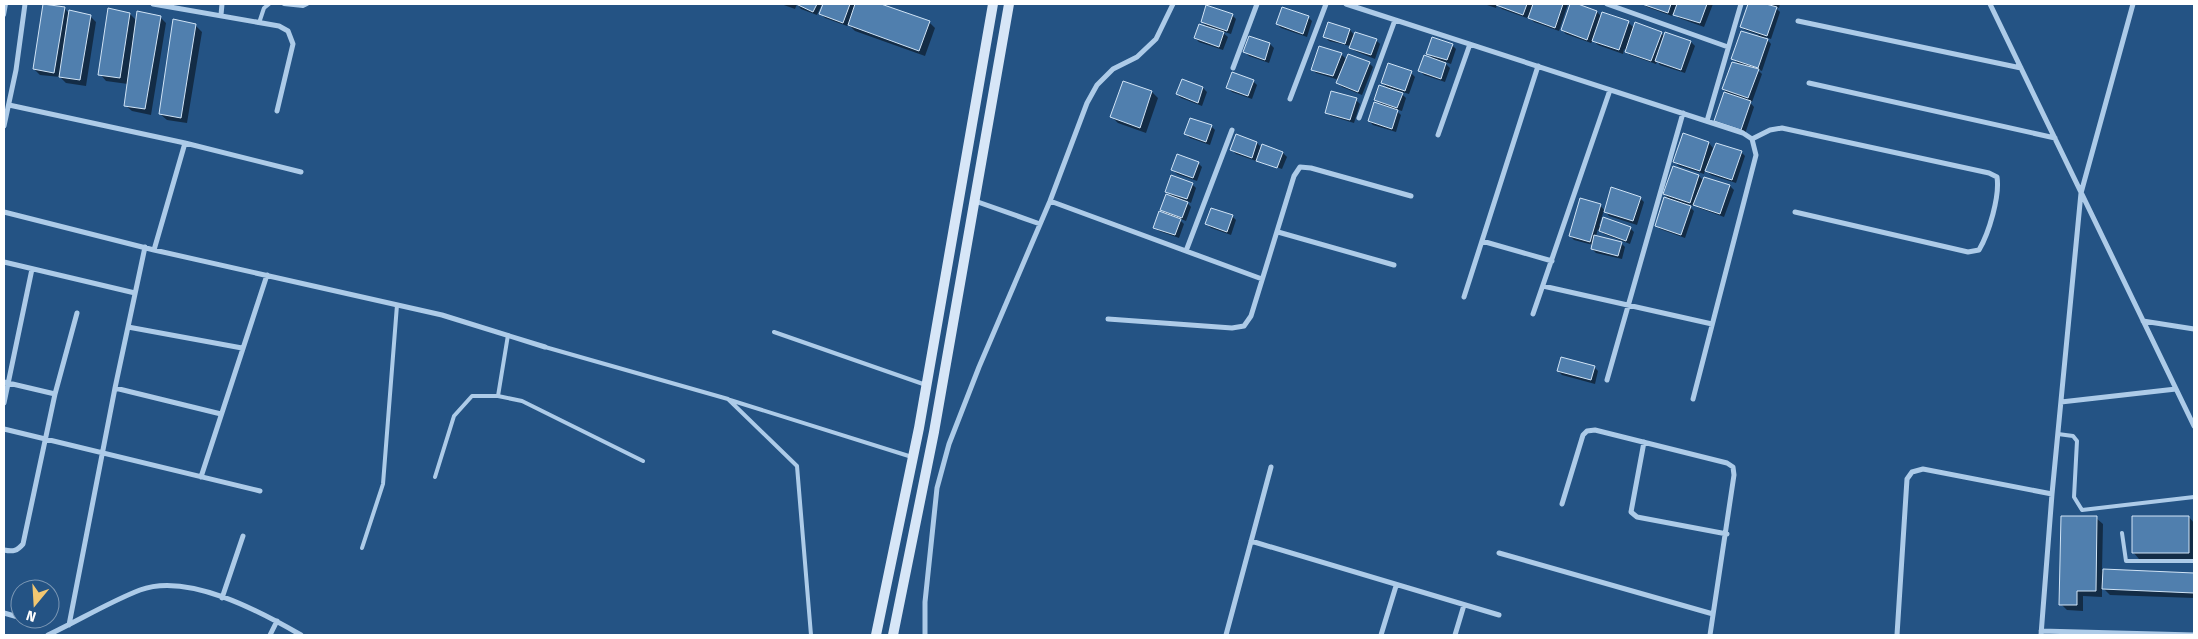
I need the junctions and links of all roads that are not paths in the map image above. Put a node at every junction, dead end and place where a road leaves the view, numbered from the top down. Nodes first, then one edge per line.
1 (6, 4) edge
2 (25, 4) edge
3 (153, 4) edge
4 (222, 4) edge
5 (269, 4) edge
6 (284, 4) edge
7 (307, 4) edge
8 (993, 4) edge
9 (1010, 4) edge
10 (1173, 4) edge
11 (1257, 4) edge
12 (1326, 4) edge
13 (1346, 4) edge
14 (1606, 4) edge
15 (1741, 4) edge
16 (1990, 4) edge
17 (2133, 4) edge
18 (180, 6) edge
19 (4, 15) edge
20 (221, 15) junction
21 (1395, 20) junction
22 (1798, 21) dead end
23 (259, 23) junction
24 (1470, 44) junction
25 (1728, 47) junction
26 (1538, 66) junction
27 (1234, 68) dead end
28 (2021, 68) junction
29 (1809, 83) dead end
30 (1610, 90) junction
31 (1290, 99) dead end
32 (9, 105) junction
33 (277, 111) dead end
34 (1683, 113) junction
35 (1359, 118) dead end
36 (1707, 121) junction
37 (4, 126) edge
38 (1232, 130) dead end
39 (1438, 135) dead end
40 (2055, 138) junction
41 (1752, 139) junction
42 (185, 143) junction
43 (301, 172) dead end
44 (2081, 193) junction
45 (1411, 196) dead end
46 (974, 200) junction
47 (1050, 201) junction
48 (4, 212) edge
49 (1795, 212) dead end
50 (1040, 224) junction
51 (1278, 232) junction
52 (1482, 241) junction
53 (145, 247) junction
54 (154, 250) junction
55 (1186, 251) junction
56 (1552, 261) junction
57 (4, 262) edge
58 (1394, 265) dead end
59 (32, 269) junction
60 (267, 275) junction
61 (1262, 279) junction
62 (1543, 286) junction
63 (135, 293) junction
64 (1464, 297) dead end
65 (397, 304) junction
66 (1628, 305) junction
67 (77, 313) dead end
68 (1534, 314) dead end
69 (1108, 319) dead end
70 (2143, 321) junction
71 (1712, 324) junction
72 (128, 327) junction
73 (2194, 329) edge
74 (774, 332) dead end
75 (508, 335) junction
76 (545, 347) joint
77 (242, 348) junction
78 (1607, 380) dead end
79 (6, 382) edge
80 (926, 385) junction
81 (115, 388) junction
82 (2176, 389) junction
83 (55, 394) junction
84 (498, 396) junction
85 (728, 399) junction
86 (1693, 399) dead end
87 (2061, 402) junction
88 (4, 403) edge
89 (221, 414) junction
90 (2194, 426) edge
91 (4, 429) edge
92 (2058, 434) junction
93 (45, 439) junction
94 (1644, 442) junction
95 (102, 453) junction
96 (912, 457) junction
97 (643, 461) dead end
98 (1271, 467) dead end
99 (201, 477) junction
100 (434, 477) dead end
101 (260, 491) dead end
102 (2052, 494) junction
103 (2194, 498) edge
104 (1562, 504) dead end
105 (2122, 533) dead end
106 (1727, 534) junction
107 (243, 536) dead end
108 (1251, 541) junction
109 (362, 548) dead end
110 (4, 550) edge
111 (1499, 553) dead end
112 (2194, 561) edge
113 (1396, 586) junction
114 (222, 598) junction
115 (1464, 605) junction
116 (1713, 614) junction
117 (1499, 615) dead end
118 (277, 621) junction
119 (69, 625) junction
120 (2041, 633) edge
121 (48, 635) edge
122 (270, 635) edge
123 (301, 635) edge
124 (811, 635) edge
125 (876, 635) edge
126 (893, 635) edge
127 (925, 635) edge
128 (1226, 635) edge
129 (1381, 635) edge
130 (1455, 635) edge
131 (1710, 635) edge
132 (1897, 635) edge
133 (2194, 635) edge

1 - 19 lane
2 - 32 street
3 - 18 street
4 - 20 street
5 - 23 lane
6 - 7 lane
8 - 80 street
9 - 46 street
10 - 47 street
11 - 27 street
12 - 31 street
13 - 21 street
14 - 25 street
15 - 25 street
16 - 28 street
17 - 44 street
18 - 20 street
20 - 23 street
21 - 24 street
21 - 35 street
22 - 28 street
23 - 33 street
24 - 26 street
24 - 39 street
25 - 36 street
26 - 30 street
26 - 52 street
28 - 40 street
29 - 40 street
30 - 34 street
30 - 56 street
32 - 37 street
32 - 42 street
34 - 36 street
34 - 66 street
36 - 41 street
38 - 55 street
40 - 44 street
41 - 49 street
41 - 71 street
42 - 43 street
42 - 54 street
44 - 70 street
44 - 87 street
45 - 51 street
46 - 50 street
46 - 126 street
47 - 50 street
47 - 55 street
48 - 53 street
50 - 127 street
51 - 58 street
51 - 61 street
52 - 56 street
52 - 64 street
53 - 54 street
53 - 63 street
54 - 60 street
55 - 61 street
56 - 62 street
57 - 59 street
59 - 63 street
59 - 79 street
60 - 65 street
60 - 77 street
61 - 69 street
62 - 66 street
62 - 68 street
63 - 72 street
65 - 75 street
65 - 109 lane
66 - 71 street
66 - 78 street
67 - 83 street
70 - 73 street
70 - 82 street
71 - 86 street
72 - 77 street
72 - 81 street
74 - 80 lane
75 - 76 street
75 - 84 lane
76 - 85 lane
77 - 89 street
79 - 83 street
79 - 88 street
80 - 96 street
81 - 89 street
81 - 95 street
82 - 87 street
82 - 90 street
83 - 93 street
84 - 97 lane
84 - 100 lane
85 - 96 lane
85 - 124 lane
87 - 92 street
89 - 99 street
91 - 93 street
92 - 102 street
92 - 103 lane
93 - 95 street
93 - 110 street
94 - 104 street
94 - 106 street
94 - 106 street
95 - 99 street
95 - 119 street
96 - 125 street
98 - 108 street
99 - 101 street
102 - 120 street
102 - 132 street
105 - 112 lane
106 - 116 street
107 - 114 street
108 - 113 street
108 - 128 street
111 - 116 street
113 - 115 street
113 - 129 street
114 - 118 street
114 - 119 street
115 - 117 street
115 - 130 street
116 - 131 street
118 - 122 street
118 - 123 street
119 - 121 street
120 - 133 street

